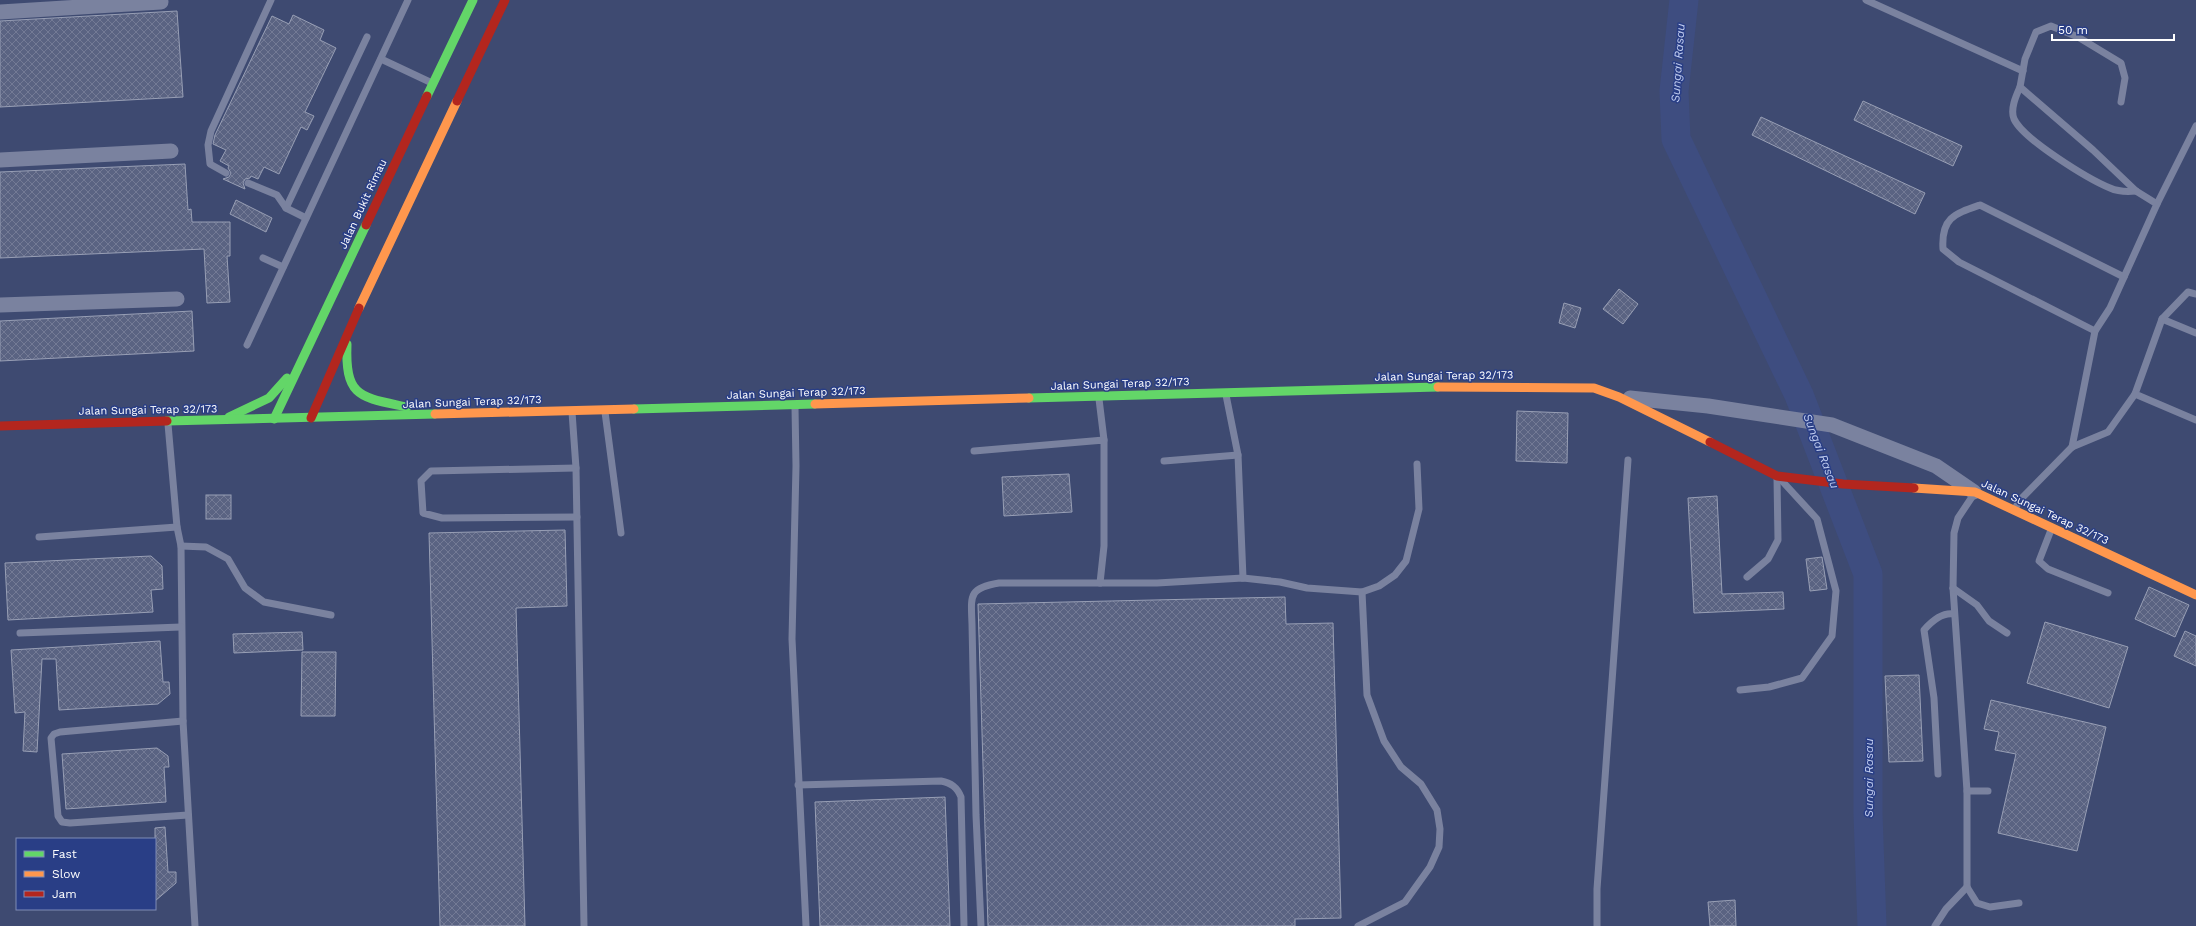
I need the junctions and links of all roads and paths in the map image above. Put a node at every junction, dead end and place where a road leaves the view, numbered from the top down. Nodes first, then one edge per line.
1 (271, 0) edge
2 (408, 0) edge
3 (473, 0) edge
4 (505, 0) edge
5 (1866, 0) edge
6 (161, 2) dead end
7 (0, 12) edge
8 (366, 37) dead end
9 (381, 59) junction
10 (2023, 71) junction
11 (434, 84) junction
12 (2020, 87) junction
13 (2121, 102) dead end
14 (2196, 126) edge
15 (171, 151) dead end
16 (0, 160) edge
17 (226, 173) dead end
18 (248, 183) dead end
19 (2136, 191) junction
20 (2157, 204) junction
21 (286, 208) junction
22 (306, 218) junction
23 (263, 258) dead end
24 (283, 268) junction
25 (2124, 277) junction
26 (2196, 294) edge
27 (177, 299) dead end
28 (0, 306) edge
29 (2162, 319) junction
30 (318, 326) junction
31 (2095, 331) junction
32 (2196, 332) edge
33 (348, 334) junction
34 (247, 345) dead end
35 (1225, 393) junction
36 (2135, 394) junction
37 (1098, 397) junction
38 (1619, 397) junction
39 (795, 405) junction
40 (604, 410) junction
41 (572, 411) junction
42 (437, 414) junction
43 (311, 418) junction
44 (274, 419) junction
45 (224, 420) junction
46 (2196, 420) edge
47 (168, 422) junction
48 (0, 426) edge
49 (1104, 440) junction
50 (2072, 447) junction
51 (974, 451) dead end
52 (1238, 455) junction
53 (1628, 460) dead end
54 (1164, 461) dead end
55 (1417, 464) dead end
56 (576, 468) junction
57 (1777, 476) junction
58 (1975, 492) junction
59 (2014, 511) junction
60 (576, 517) junction
61 (176, 527) junction
62 (2052, 528) junction
63 (621, 533) dead end
64 (39, 537) dead end
65 (181, 546) junction
66 (1747, 577) dead end
67 (1243, 578) junction
68 (1100, 583) junction
69 (1953, 588) junction
70 (1362, 592) junction
71 (2108, 593) dead end
72 (2196, 596) edge
73 (1954, 614) junction
74 (331, 615) dead end
75 (181, 627) junction
76 (20, 633) dead end
77 (2007, 633) dead end
78 (1740, 690) dead end
79 (183, 721) junction
80 (1938, 774) dead end
81 (798, 785) junction
82 (1967, 790) junction
83 (1988, 791) dead end
84 (188, 815) junction
85 (1967, 887) junction
86 (2019, 903) dead end
87 (195, 926) edge
88 (584, 926) edge
89 (806, 926) edge
90 (964, 926) edge
91 (981, 926) edge
92 (1358, 926) edge
93 (1597, 926) edge
94 (1935, 926) edge

1 - 17 lane
2 - 9 lane
3 - 11 street, Jalan Bukit Rimau
4 - 33 street
5 - 10 lane
6 - 7 street
8 - 21 lane
9 - 11 lane
9 - 22 lane
10 - 12 lane
10 - 13 lane
11 - 30 street, Jalan Bukit Rimau
12 - 19 lane
12 - 19 lane
14 - 20 lane
15 - 16 street
18 - 21 lane
19 - 20 lane
20 - 25 lane
21 - 22 lane
22 - 24 lane
23 - 24 lane
24 - 34 lane
25 - 31 lane
25 - 31 lane
26 - 29 lane
27 - 28 street
29 - 32 lane
29 - 36 lane
30 - 44 street, Jalan Bukit Rimau
30 - 45 street
31 - 50 lane
33 - 42 street
33 - 43 street
35 - 37 street, Jalan Sungai Terap 32/173
35 - 38 street, Jalan Sungai Terap 32/173
35 - 52 lane
36 - 46 lane
36 - 50 lane
37 - 39 street, Jalan Sungai Terap 32/173
37 - 49 lane
38 - 57 street, Jalan Sungai Terap 32/173
38 - 58 street
39 - 40 street, Jalan Sungai Terap 32/173
39 - 81 lane
40 - 41 street, Jalan Sungai Terap 32/173
40 - 63 lane
41 - 42 street, Jalan Sungai Terap 32/173
41 - 56 lane
42 - 43 street, Jalan Sungai Terap 32/173
43 - 44 street, Jalan Sungai Terap 32/173
44 - 45 street, Jalan Sungai Terap 32/173
45 - 47 street, Jalan Sungai Terap 32/173
47 - 48 street, Jalan Sungai Terap 32/173
47 - 61 lane
49 - 51 lane
49 - 68 lane
50 - 59 lane
52 - 54 lane
52 - 67 lane
53 - 93 lane
55 - 70 lane
56 - 60 lane
56 - 60 lane
57 - 58 street, Jalan Sungai Terap 32/173
57 - 66 lane
57 - 78 lane
58 - 59 street, Jalan Sungai Terap 32/173
58 - 69 lane
59 - 62 street, Jalan Sungai Terap 32/173
60 - 88 lane
61 - 64 lane
61 - 65 lane
62 - 71 lane
62 - 72 street, Jalan Sungai Terap 32/173
65 - 74 lane
65 - 75 lane
67 - 68 lane
67 - 70 lane
68 - 91 lane
69 - 73 lane
69 - 77 lane
70 - 92 lane
73 - 80 lane
73 - 82 lane
75 - 76 lane
75 - 79 lane
79 - 84 lane
79 - 84 lane
81 - 89 lane
81 - 90 lane
82 - 83 lane
82 - 85 lane
84 - 87 lane
85 - 86 lane
85 - 94 lane

